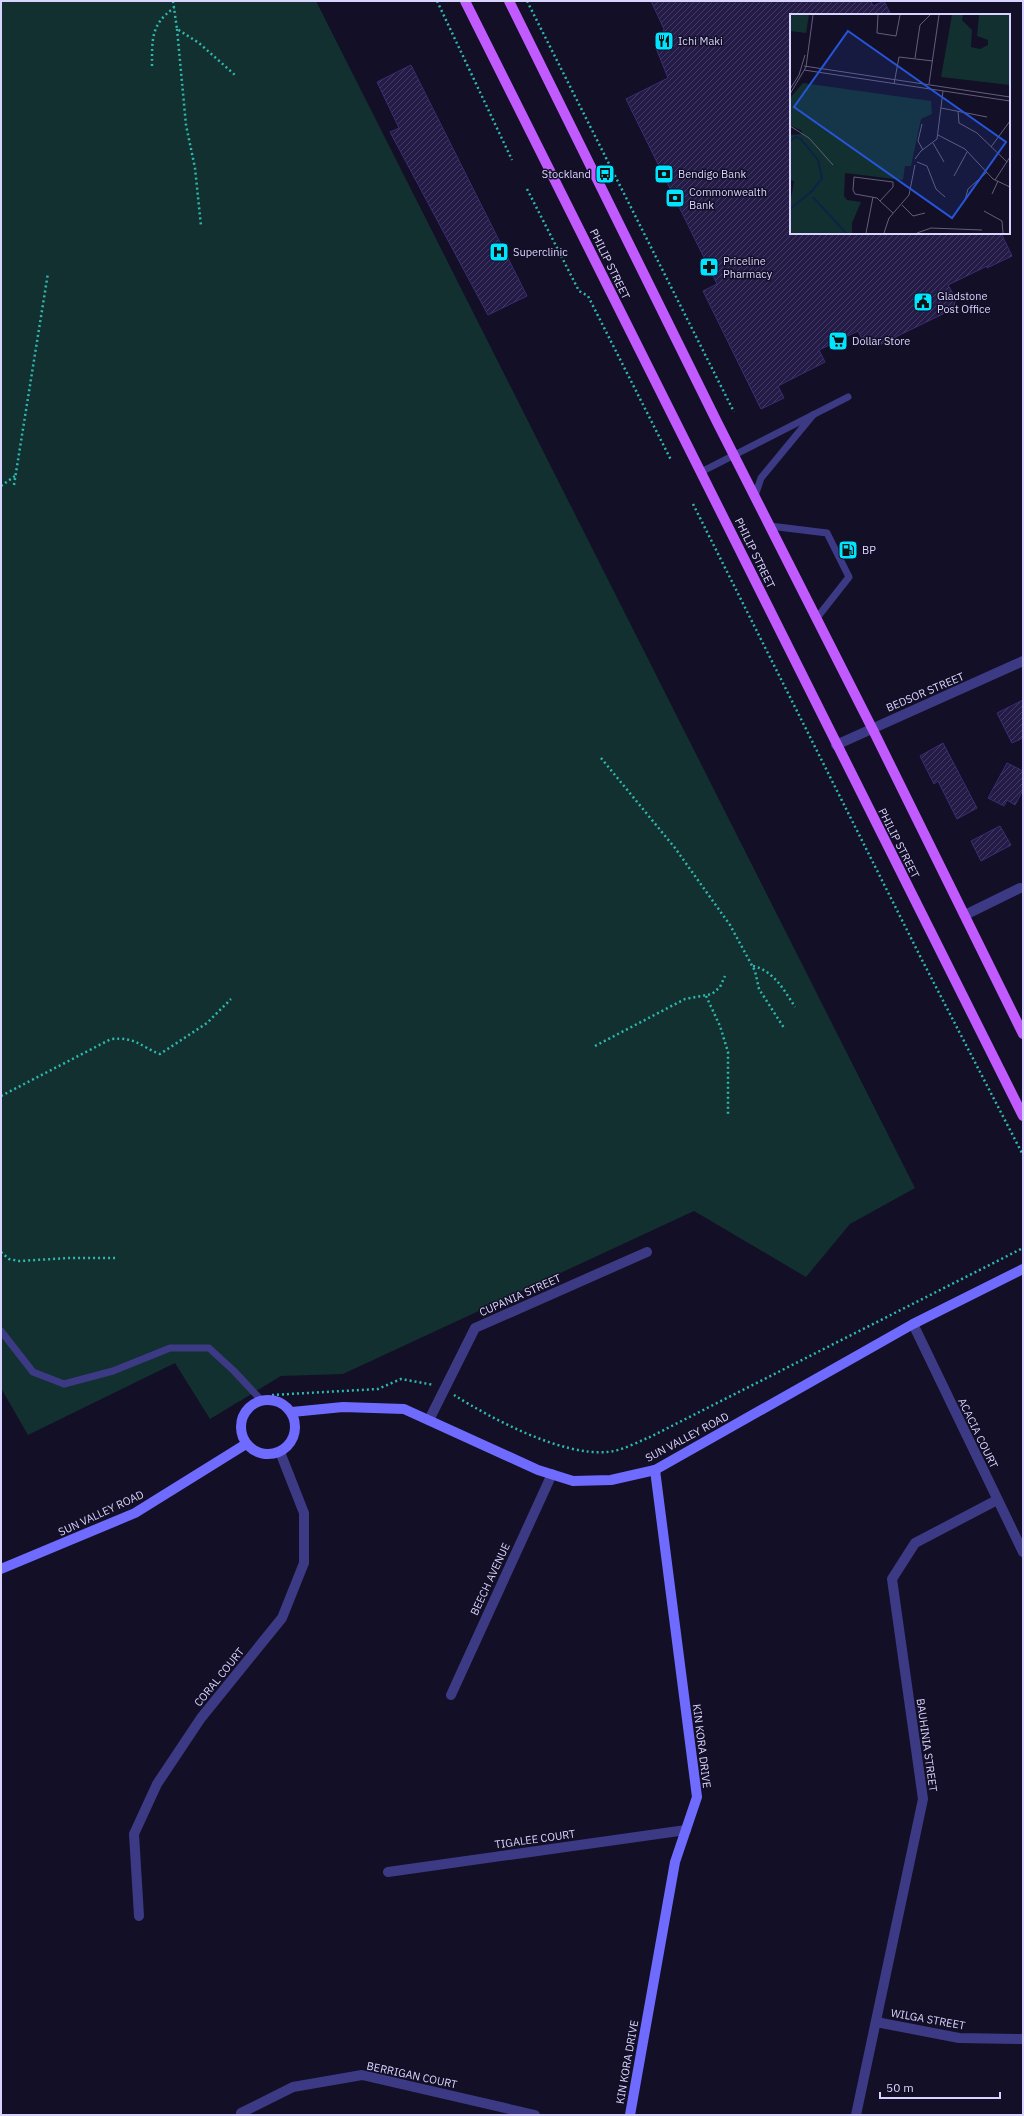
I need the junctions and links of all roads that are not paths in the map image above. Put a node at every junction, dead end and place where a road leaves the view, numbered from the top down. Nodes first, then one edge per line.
1 (465, 1) edge
2 (509, 1) edge
3 (848, 397) dead end
4 (815, 413) junction
5 (733, 454) junction
6 (701, 472) junction
7 (755, 496) junction
8 (770, 526) junction
9 (816, 619) junction
10 (1023, 661) edge
11 (872, 728) junction
12 (836, 745) junction
13 (1020, 888) dead end
14 (965, 915) junction
15 (1023, 1034) edge
16 (1023, 1116) edge
17 (647, 1252) dead end
18 (1023, 1269) edge
19 (913, 1324) junction
20 (1, 1331) edge
21 (261, 1400) junction
22 (292, 1412) junction
23 (429, 1420) junction
24 (246, 1444) junction
25 (280, 1452) junction
26 (655, 1470) junction
27 (552, 1474) junction
28 (997, 1500) junction
29 (1023, 1552) edge
30 (1, 1569) edge
31 (451, 1694) dead end
32 (686, 1830) junction
33 (388, 1872) dead end
34 (139, 1916) dead end
35 (876, 2022) junction
36 (1023, 2039) edge
37 (241, 2113) dead end
38 (535, 2115) edge
39 (630, 2115) edge
40 (856, 2115) edge

1 - 6 main road, PHILIP STREET
2 - 5 main road
3 - 4 lane
4 - 5 lane
4 - 7 lane
5 - 6 lane
5 - 7 main road
6 - 12 main road, PHILIP STREET
7 - 8 main road
8 - 9 main road
8 - 9 lane
9 - 11 main road
10 - 11 street, BEDSOR STREET
11 - 12 street, BEDSOR STREET
11 - 14 main road
12 - 16 main road, PHILIP STREET
13 - 14 street
14 - 15 main road
17 - 23 street, CUPANIA STREET
18 - 19 street, SUN VALLEY ROAD
19 - 26 street, SUN VALLEY ROAD
19 - 28 street, ACACIA COURT
20 - 21 lane
21 - 22 street
21 - 24 street
22 - 23 street, SUN VALLEY ROAD
22 - 25 street
23 - 27 street, SUN VALLEY ROAD
24 - 25 street
24 - 30 street, SUN VALLEY ROAD
25 - 34 street, CORAL COURT
26 - 27 street, SUN VALLEY ROAD
26 - 32 street, KIN KORA DRIVE
27 - 31 street, BEECH AVENUE
28 - 29 street, ACACIA COURT
28 - 35 street, BAUHINIA STREET
32 - 33 street, TIGALEE COURT
32 - 39 street, KIN KORA DRIVE
35 - 36 street, WILGA STREET
35 - 40 street, BAUHINIA STREET
37 - 38 street, BERRIGAN COURT

